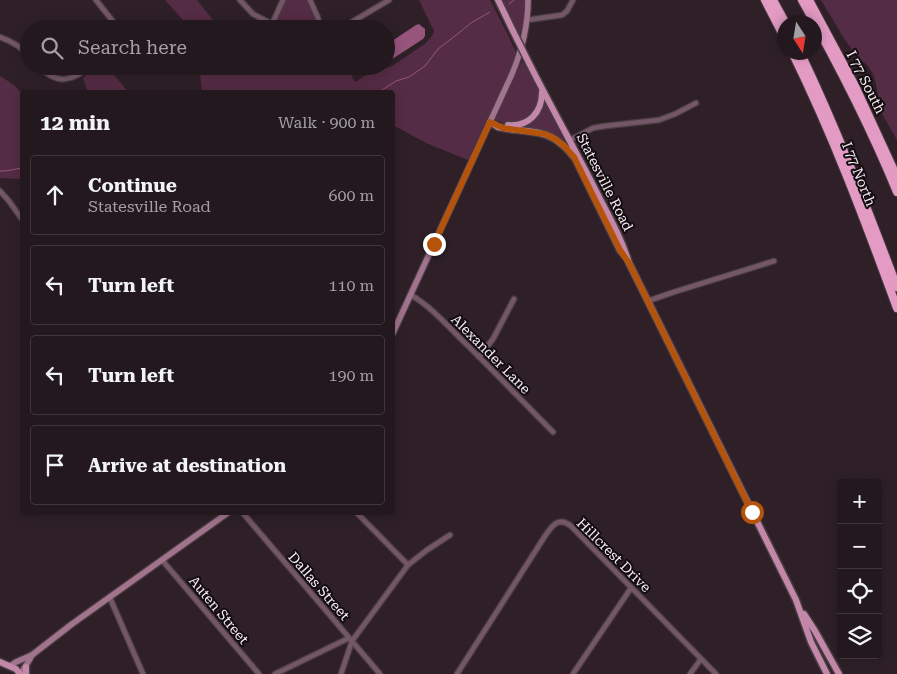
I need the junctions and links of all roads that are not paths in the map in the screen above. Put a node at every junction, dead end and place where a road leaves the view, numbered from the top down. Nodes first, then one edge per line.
1 (96, 0) edge
2 (240, 0) edge
3 (283, 0) edge
4 (310, 0) edge
5 (389, 0) edge
6 (528, 0) edge
7 (573, 0) edge
8 (765, 0) edge
9 (773, 0) edge
10 (802, 0) edge
11 (808, 0) edge
12 (383, 1) edge
13 (499, 1) edge
14 (781, 15) edge
15 (112, 20) edge
16 (264, 20) edge
17 (274, 20) edge
18 (319, 20) edge
19 (354, 20) edge
20 (527, 20) junction
21 (777, 23) edge
22 (0, 38) edge
23 (20, 47) edge
24 (796, 60) edge
25 (804, 60) edge
26 (47, 75) edge
27 (78, 75) edge
28 (542, 89) junction
29 (696, 103) dead end
30 (555, 114) junction
31 (490, 122) junction
32 (570, 140) junction
33 (574, 157) junction
34 (897, 177) edge
35 (0, 191) edge
36 (897, 192) edge
37 (20, 217) edge
38 (774, 261) dead end
39 (629, 263) junction
40 (897, 288) edge
41 (411, 295) junction
42 (514, 299) dead end
43 (648, 302) junction
44 (897, 308) edge
45 (395, 329) edge
46 (479, 357) junction
47 (553, 432) dead end
48 (225, 515) edge
49 (245, 515) edge
50 (359, 515) edge
51 (450, 535) dead end
52 (162, 560) junction
53 (408, 565) junction
54 (631, 588) junction
55 (110, 598) junction
56 (798, 604) junction
57 (350, 640) junction
58 (32, 655) junction
59 (701, 659) junction
60 (0, 662) edge
61 (9, 666) junction
62 (0, 668) edge
63 (26, 670) edge
64 (21, 674) edge
65 (143, 674) edge
66 (260, 674) edge
67 (275, 674) edge
68 (341, 674) edge
69 (380, 674) edge
70 (457, 674) edge
71 (573, 674) edge
72 (690, 674) edge
73 (716, 674) edge
74 (827, 674) edge
75 (839, 674) edge

1 - 15 street
2 - 16 street
3 - 17 street
4 - 18 street
5 - 12 street
6 - 20 main road
7 - 20 street
8 - 21 highway
9 - 14 highway
10 - 36 highway
11 - 34 highway, I 77 South
12 - 19 street
13 - 28 main road, Statesville Road, bridge
20 - 31 main road
22 - 23 street
24 - 44 highway, I 77 North
25 - 40 highway
26 - 27 street
28 - 30 main road, Statesville Road
28 - 31 main road
29 - 32 street
30 - 32 main road, Statesville Road
30 - 33 main road, Statesville Road
31 - 33 main road
31 - 41 main road
32 - 39 main road, Statesville Road
33 - 39 main road, Statesville Road
35 - 37 street
38 - 43 street
39 - 43 main road, Statesville Road
41 - 45 main road
41 - 46 street, Alexander Lane
42 - 46 street
43 - 56 main road, Statesville Road
46 - 47 street, Alexander Lane
48 - 52 main road
49 - 57 street, Dallas Street
50 - 53 street
51 - 53 street
52 - 55 main road
52 - 66 street, Auten Street
53 - 57 street
54 - 59 street, Hillcrest Drive
54 - 70 street, Hillcrest Drive
54 - 71 street
55 - 58 main road
55 - 65 street
56 - 74 main road, Statesville Road
56 - 75 main road, Statesville Road
57 - 67 street
57 - 68 street
57 - 69 street, Dallas Street
58 - 61 main road
58 - 63 main road
59 - 72 street
59 - 73 street, Hillcrest Drive
60 - 61 main road
61 - 62 main road
61 - 64 main road
63 - 64 main road

